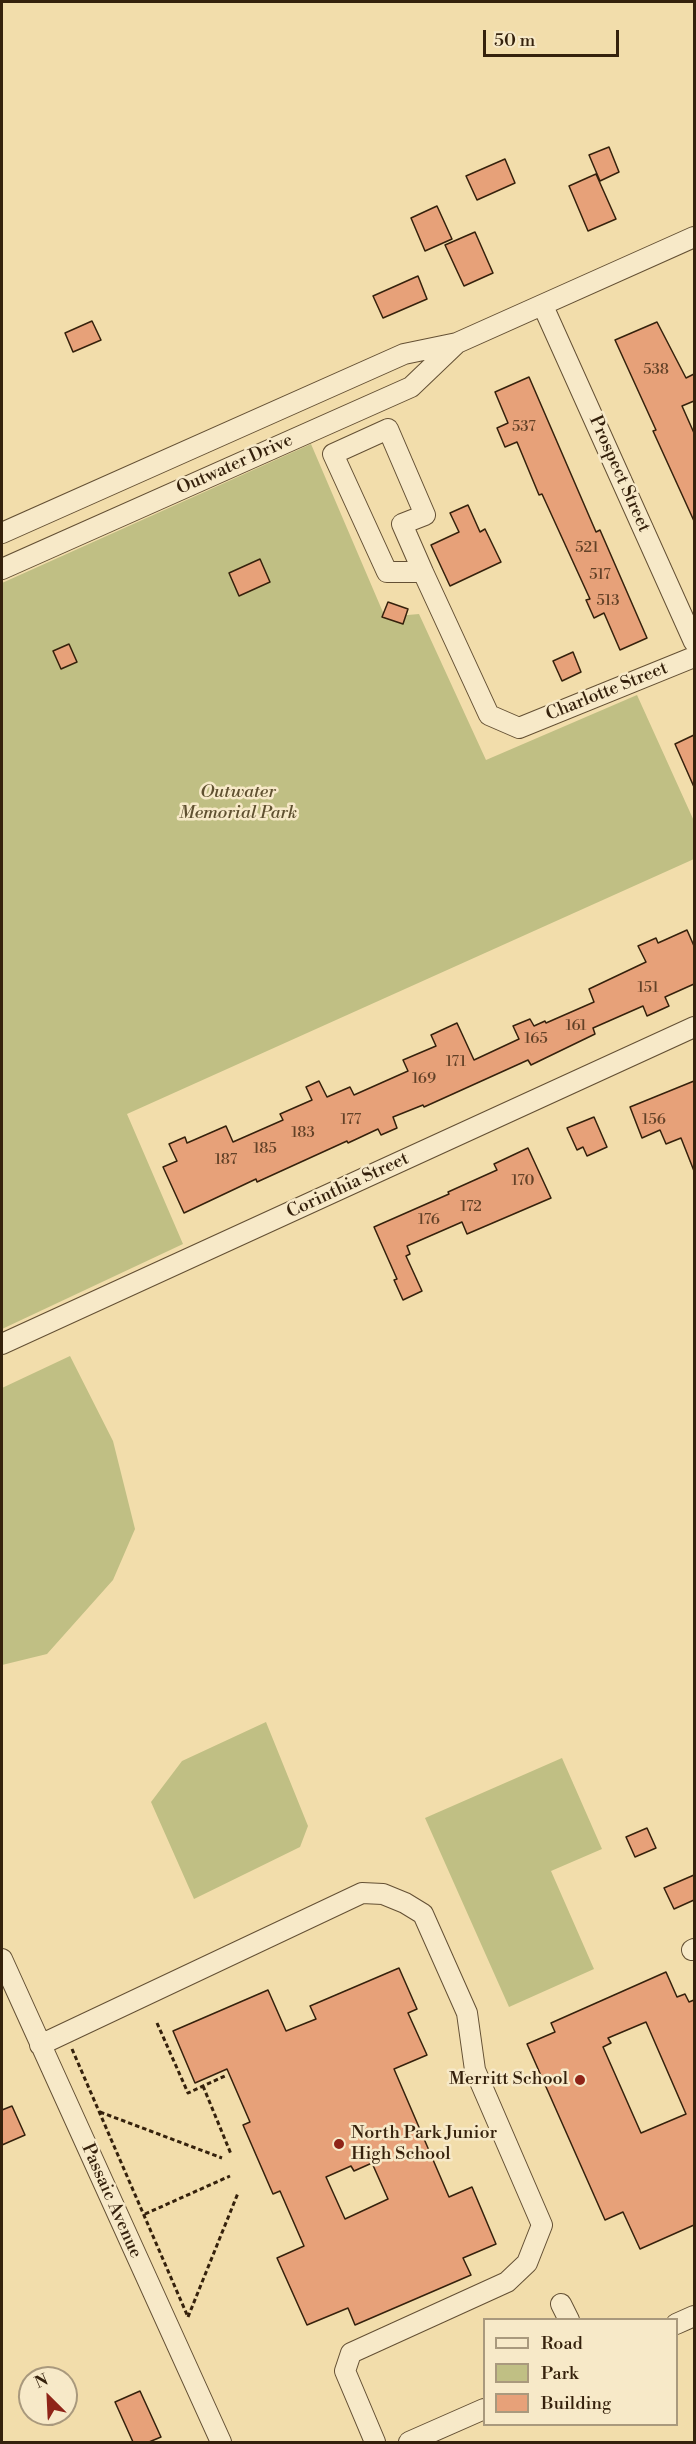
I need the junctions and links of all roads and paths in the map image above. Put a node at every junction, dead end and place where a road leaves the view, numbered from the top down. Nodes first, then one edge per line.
1 (694, 237) edge
2 (543, 306) junction
3 (458, 343) junction
4 (395, 394) junction
5 (388, 429) junction
6 (2, 533) edge
7 (2, 569) edge
8 (423, 572) junction
9 (694, 642) edge
10 (694, 657) edge
11 (694, 1027) edge
12 (2, 1344) edge
13 (2, 1959) edge
14 (158, 2023) dead end
15 (65, 2033) junction
16 (40, 2045) junction
17 (227, 2075) dead end
18 (202, 2086) junction
19 (100, 2112) junction
20 (231, 2154) dead end
21 (222, 2158) dead end
22 (230, 2175) dead end
23 (238, 2193) dead end
24 (145, 2214) junction
25 (694, 2316) edge
26 (678, 2323) edge
27 (483, 2409) edge
28 (221, 2442) edge
29 (375, 2442) edge
30 (409, 2442) edge

1 - 2 street, Outwater Drive
2 - 3 street, Outwater Drive
2 - 9 street, Prospect Street
3 - 4 street, Outwater Drive
3 - 6 street, Outwater Drive
4 - 5 street
4 - 7 street, Outwater Drive
5 - 8 street
5 - 8 street
8 - 10 street, Charlotte Street
11 - 12 street, Corinthia Street
13 - 16 street, Passaic Avenue
14 - 18 path
15 - 16 street
15 - 19 path
15 - 29 street
16 - 28 street, Passaic Avenue
17 - 18 path
18 - 20 path
19 - 21 path
19 - 24 path
22 - 24 path
23 - 24 path
25 - 26 street
27 - 30 street

